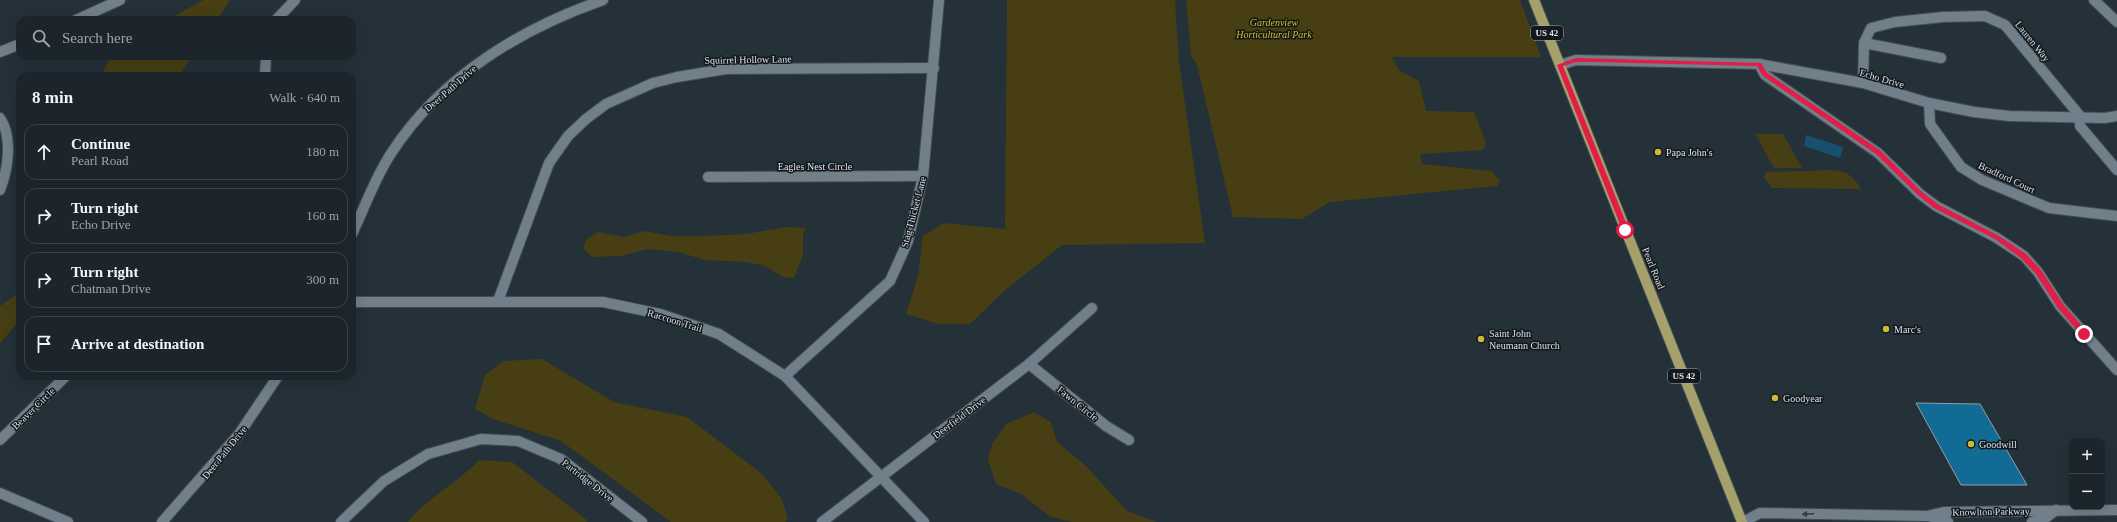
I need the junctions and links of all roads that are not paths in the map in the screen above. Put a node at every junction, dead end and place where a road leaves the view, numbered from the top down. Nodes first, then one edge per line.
1 (120, 0) edge
2 (295, 0) edge
3 (603, 0) edge
4 (939, 0) edge
5 (1534, 0) edge
6 (2094, 0) edge
7 (85, 16) edge
8 (280, 16) edge
9 (2117, 22) edge
10 (1864, 43) junction
11 (16, 46) edge
12 (0, 52) edge
13 (1940, 58) dead end
14 (266, 60) edge
15 (1759, 64) junction
16 (1560, 65) junction
17 (934, 68) junction
18 (265, 72) edge
19 (1863, 83) junction
20 (1929, 103) junction
21 (2080, 116) junction
22 (2117, 116) edge
23 (0, 118) edge
24 (3, 165) edge
25 (2117, 170) edge
26 (923, 176) junction
27 (708, 177) dead end
28 (0, 190) edge
29 (2117, 216) edge
30 (356, 226) edge
31 (498, 301) junction
32 (356, 302) edge
33 (1092, 308) dead end
34 (1029, 364) junction
35 (2117, 370) edge
36 (785, 376) junction
37 (62, 380) edge
38 (276, 380) edge
39 (0, 440) edge
40 (1130, 440) dead end
41 (881, 477) junction
42 (0, 493) edge
43 (2056, 510) junction
44 (2117, 510) edge
45 (1927, 516) junction
46 (1835, 518) edge
47 (68, 522) edge
48 (162, 522) edge
49 (341, 522) edge
50 (642, 522) edge
51 (822, 522) edge
52 (924, 522) edge
53 (1742, 522) edge
54 (1948, 522) edge
55 (2032, 522) edge

1 - 7 street
2 - 8 street
3 - 30 street, Deer Path Drive
4 - 17 street, Stag Thicket Lane
5 - 16 main road, Pearl Road / US 42
6 - 9 street
10 - 13 street
10 - 19 street
10 - 21 street, Lauren Way
11 - 12 street
14 - 18 street
15 - 16 street, Echo Drive
15 - 19 street, Echo Drive
15 - 35 street
16 - 53 main road, Pearl Road / US 42
17 - 26 street, Stag Thicket Lane
17 - 31 street, Squirrel Hollow Lane
19 - 20 street, Echo Drive
20 - 21 street, Echo Drive
20 - 29 street, Bradford Court
21 - 22 street, Echo Drive
21 - 25 street
23 - 24 street
24 - 28 street
26 - 27 street, Eagles Nest Circle
26 - 36 street, Stag Thicket Lane
31 - 32 street, Raccoon Trail
31 - 36 street, Raccoon Trail
33 - 34 street, Deerfield Drive
34 - 40 street, Fawn Circle
34 - 41 street, Deerfield Drive
36 - 41 street, Raccoon Trail
37 - 39 street, Beaver Circle
38 - 48 street, Deer Path Drive
41 - 51 street, Deerfield Drive
41 - 52 street, Raccoon Trail
42 - 47 street
43 - 44 street, Knowlton Parkway
43 - 45 street, Knowlton Parkway
43 - 55 street, Knowlton Parkway
45 - 46 street, Knowlton Parkway
45 - 54 street, Knowlton Parkway
46 -> 53 street, Knowlton Parkway
49 - 50 street, Partridge Drive

